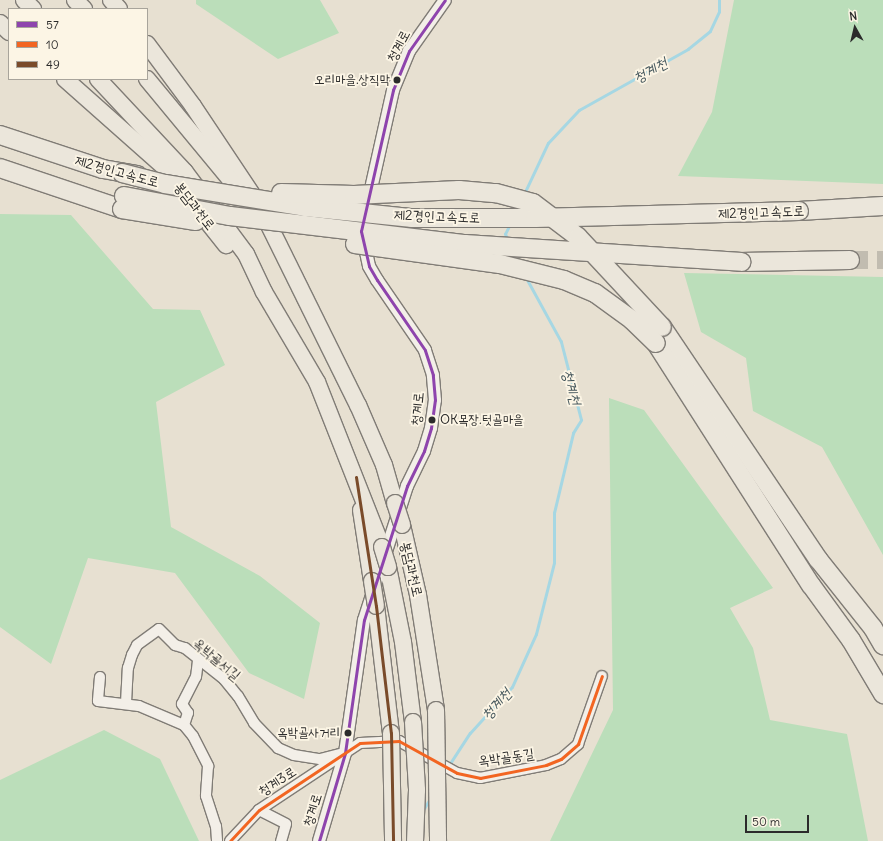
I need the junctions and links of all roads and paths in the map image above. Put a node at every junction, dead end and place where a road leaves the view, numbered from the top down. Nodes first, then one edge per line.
1 (24, 0) edge
2 (75, 0) edge
3 (111, 0) edge
4 (445, 0) edge
5 (32, 8) edge
6 (83, 8) edge
7 (118, 8) edge
8 (0, 23) edge
9 (8, 31) edge
10 (148, 45) edge
11 (66, 80) edge
12 (99, 80) edge
13 (147, 80) edge
14 (0, 135) edge
15 (0, 167) edge
16 (122, 173) junction
17 (123, 203) junction
18 (883, 206) edge
19 (850, 260) tunnel mouth
20 (292, 271) junction
21 (264, 292) junction
22 (659, 335) junction
23 (356, 477) junction
24 (883, 645) edge
25 (198, 660) junction
26 (602, 676) dead end
27 (100, 677) dead end
28 (883, 694) edge
29 (126, 703) junction
30 (184, 725) junction
31 (395, 737) junction
32 (345, 753) junction
33 (259, 810) junction
34 (218, 841) edge
35 (230, 841) edge
36 (281, 841) edge
37 (318, 841) edge
38 (393, 841) edge
39 (415, 841) edge
40 (438, 841) edge

1 - 5 highway
2 - 6 highway
3 - 7 highway
4 - 32 street, 청계로
8 - 9 highway
10 - 20 highway, 봉담과천로
11 - 21 highway, 봉담과천로
12 - 21 highway, 봉담과천로
13 - 20 highway, 봉담과천로
14 - 16 highway, 제2경인고속도로
15 - 17 highway, 제2경인고속도로
16 - 18 highway, 제2경인고속도로, bridge
16 - 22 highway, bridge
17 - 19 highway, 제2경인고속도로, bridge
17 - 22 highway, bridge
20 - 40 highway, 봉담과천로, bridge
21 - 23 highway, 봉담과천로
22 - 24 highway
22 - 28 highway
23 - 31 highway, 봉담과천로, bridge
23 - 39 highway, 봉담과천로, bridge
25 - 29 street, 옥박골서길
25 - 30 street
25 - 32 street, 옥박골서길
26 - 31 street, 옥박골동길, bridge
27 - 29 street
29 - 30 street
30 - 34 street
31 - 32 street
31 - 38 highway, 봉담과천로, bridge
32 - 33 street, 청계3로
32 - 37 street, 청계로
33 - 35 street, 청계3로
33 - 36 street

